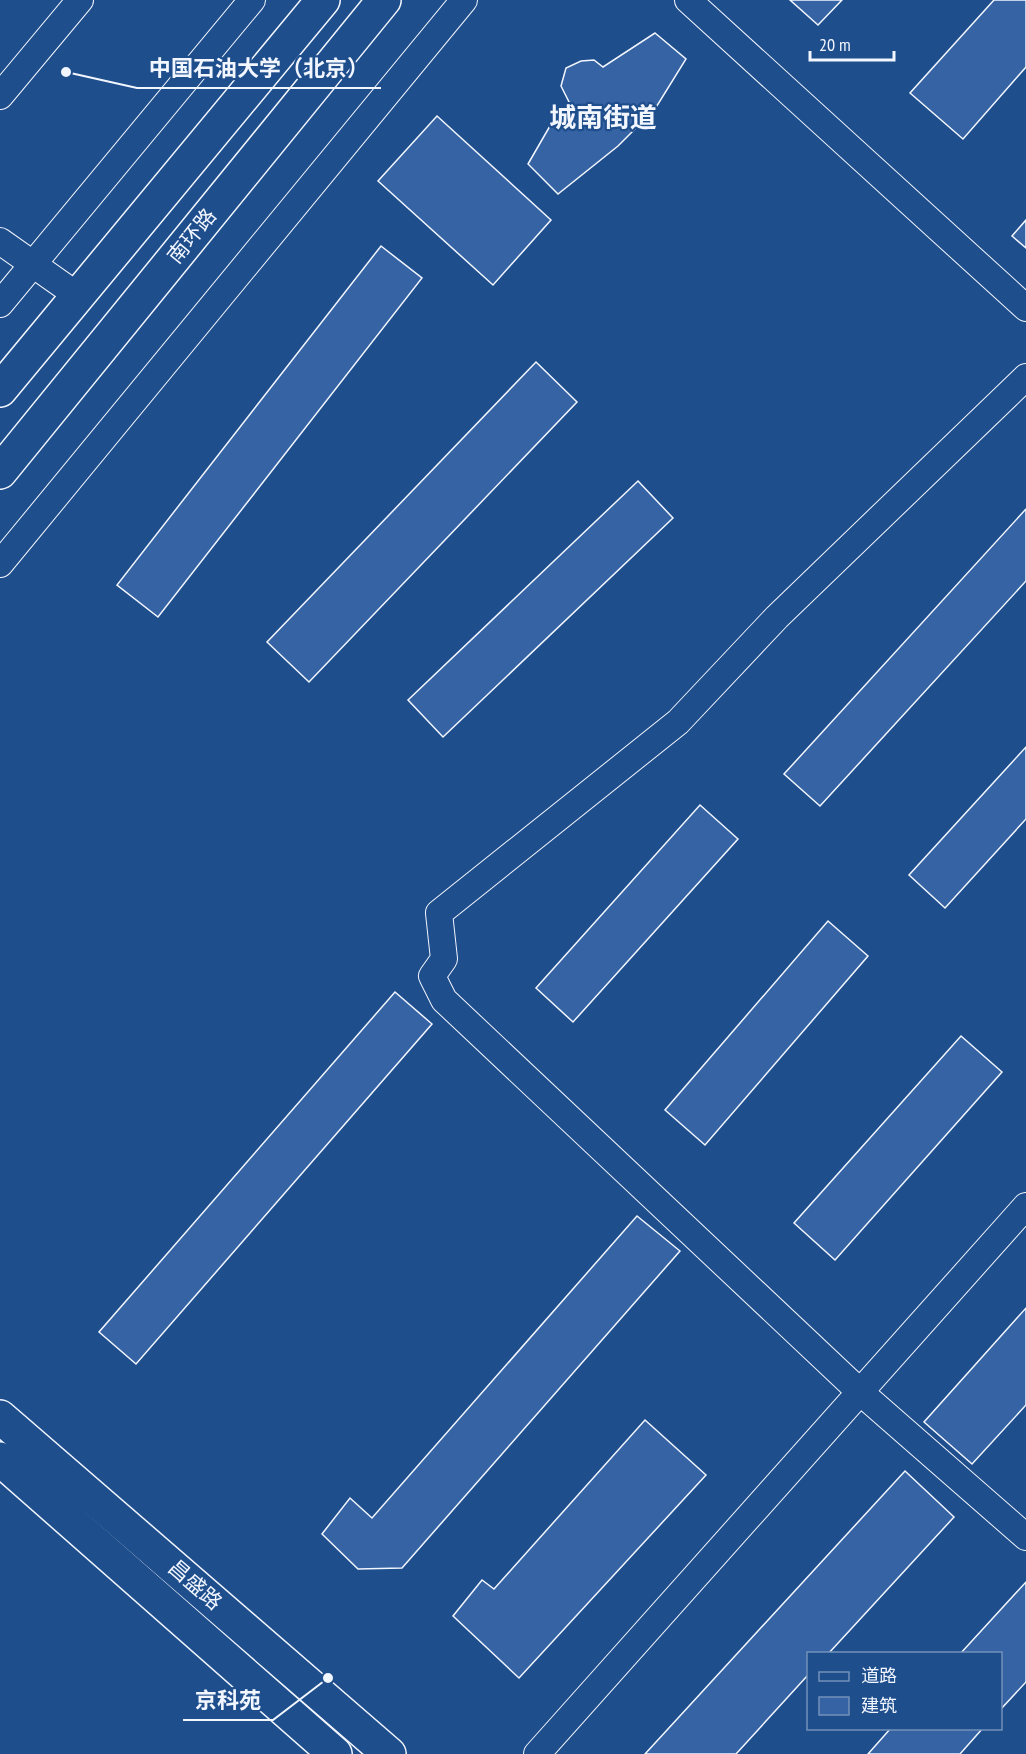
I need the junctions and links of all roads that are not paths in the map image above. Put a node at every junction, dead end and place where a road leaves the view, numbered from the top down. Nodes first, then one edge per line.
1 (80, 0) edge
2 (252, 0) edge
3 (323, 0) edge
4 (384, 0) edge
5 (464, 0) edge
6 (688, 0) edge
7 (0, 96) edge
8 (0, 241) edge
9 (33, 264) junction
10 (78, 296) junction
11 (0, 304) edge
12 (1026, 308) edge
13 (1026, 377) edge
14 (0, 390) edge
15 (0, 472) edge
16 (0, 564) edge
17 (1026, 1206) edge
18 (859, 1391) junction
19 (0, 1417) edge
20 (0, 1460) edge
21 (1026, 1538) edge
22 (335, 1754) edge
23 (389, 1754) edge
24 (537, 1754) edge

1 - 7 street
2 - 9 street
3 - 10 main road
4 - 15 main road, 南环路
5 - 16 street
6 - 12 street
8 - 9 street
9 - 10 street
9 - 11 street
10 - 14 main road
13 - 18 street
17 - 18 street
18 - 21 street
18 - 24 street
19 - 23 main road, 昌盛路
20 - 22 main road, 昌盛路

